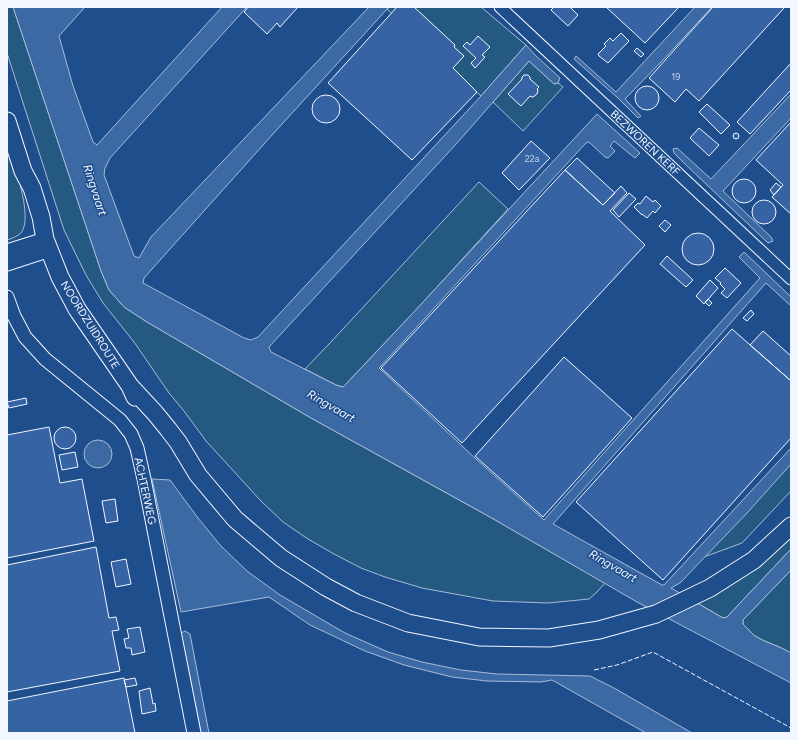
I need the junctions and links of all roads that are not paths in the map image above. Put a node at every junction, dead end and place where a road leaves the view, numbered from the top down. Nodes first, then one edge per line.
1 (500, 7) edge
2 (7, 121) edge
3 (48, 244) junction
4 (7, 251) edge
5 (7, 264) edge
6 (791, 279) edge
7 (7, 297) edge
8 (791, 526) edge
9 (194, 733) edge

1 - 6 street, BEZWOREN KERF
2 - 3 main road, NOORDZUIDROUTE
3 - 4 street
3 - 5 street
3 - 8 main road, NOORDZUIDROUTE
7 - 9 street, ACHTERWEG

